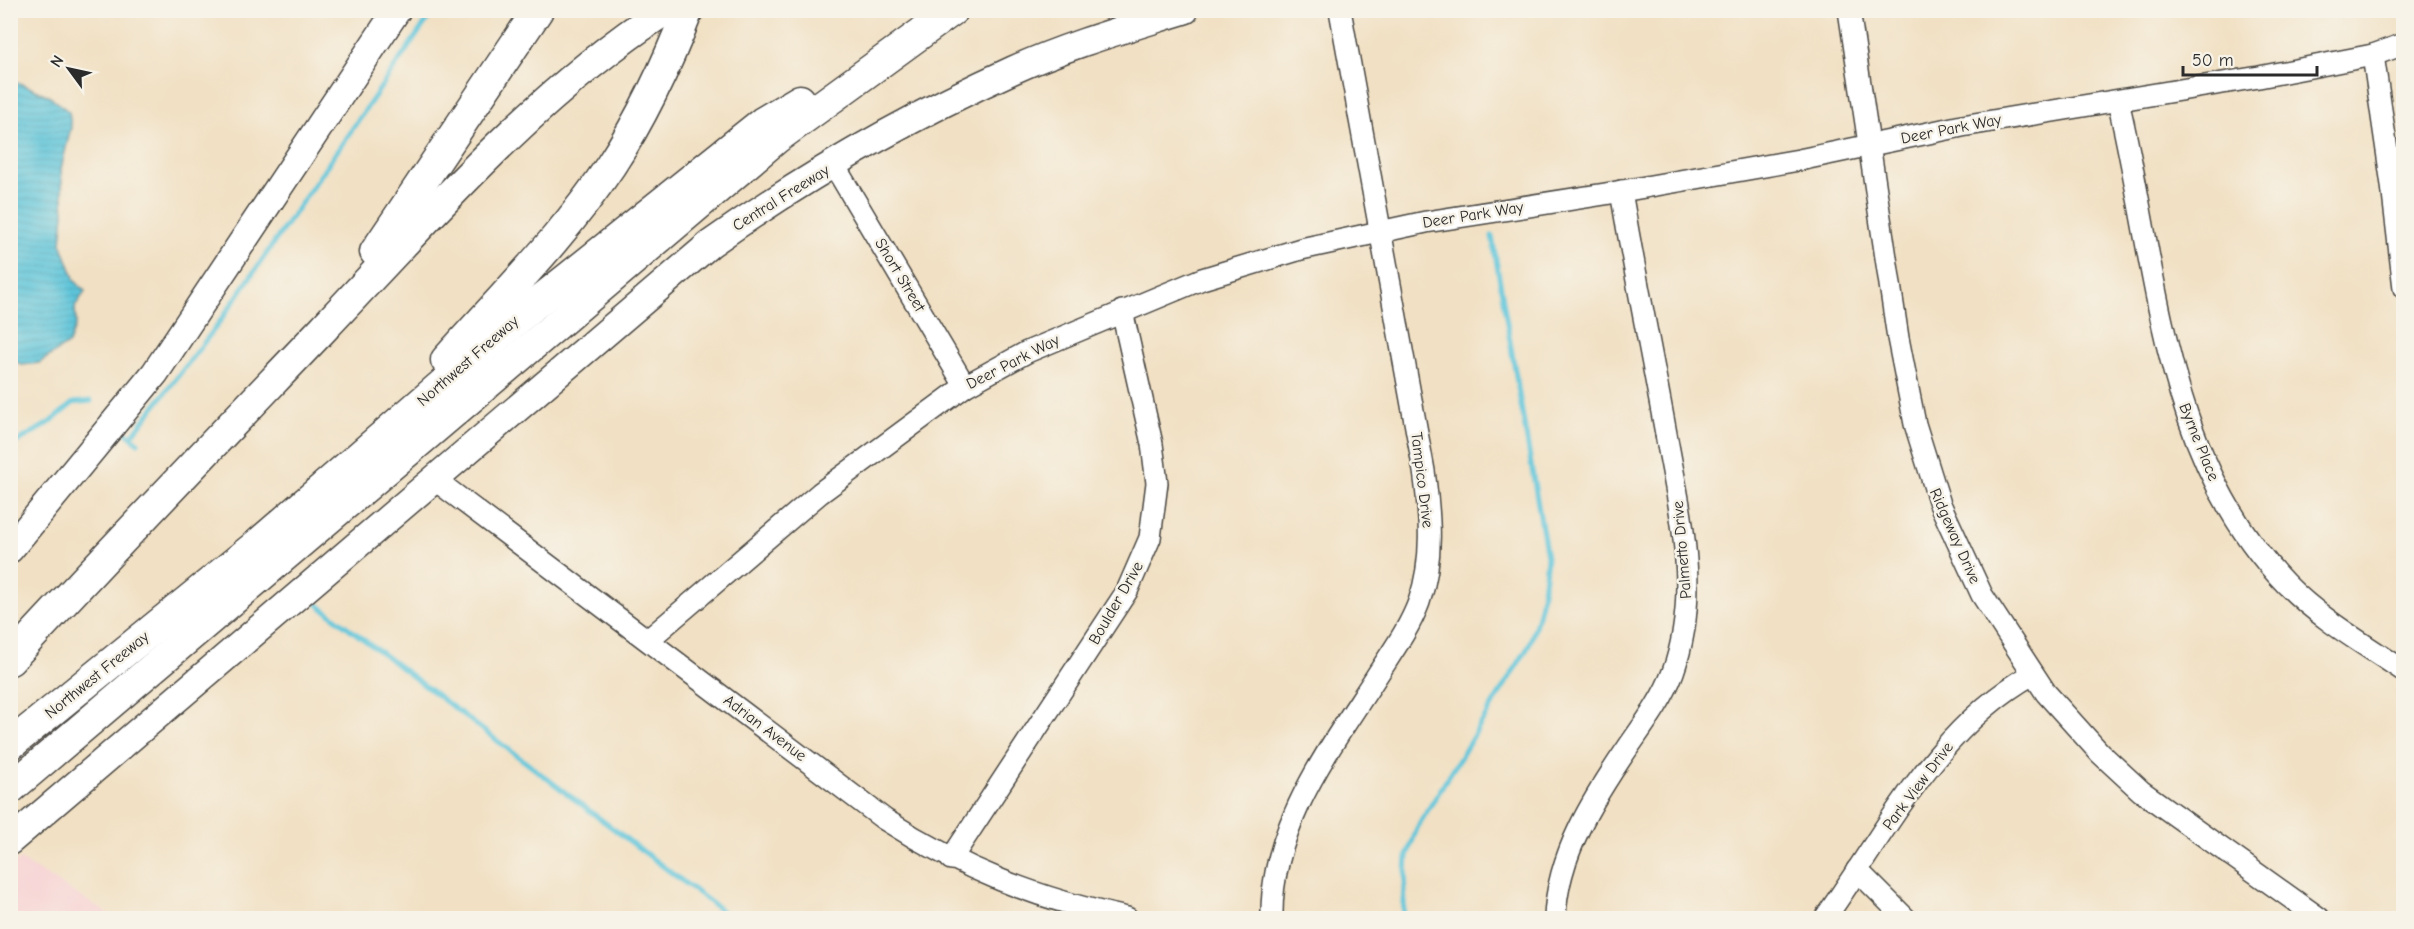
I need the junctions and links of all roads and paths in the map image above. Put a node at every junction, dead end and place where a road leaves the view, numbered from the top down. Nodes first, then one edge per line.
1 (396, 10) edge
2 (538, 10) edge
3 (665, 10) edge
4 (688, 10) edge
5 (951, 10) edge
6 (1185, 10) edge
7 (1340, 10) edge
8 (1849, 10) edge
9 (2403, 44) edge
10 (2373, 55) junction
11 (2118, 101) junction
12 (1869, 145) junction
13 (834, 165) junction
14 (1621, 191) junction
15 (1378, 232) junction
16 (2403, 288) edge
17 (1122, 310) junction
18 (321, 330) junction
19 (965, 386) junction
20 (366, 449) junction
21 (434, 479) junction
22 (10, 549) edge
23 (75, 590) junction
24 (648, 640) junction
25 (10, 651) edge
26 (10, 660) edge
27 (2403, 671) edge
28 (2032, 674) junction
29 (10, 745) edge
30 (10, 789) edge
31 (10, 842) edge
32 (951, 859) junction
33 (1857, 870) junction
34 (1127, 918) edge
35 (1272, 918) edge
36 (1555, 918) edge
37 (1825, 918) edge
38 (1905, 918) edge
39 (2319, 918) edge

1 - 22 main road
2 - 18 highway
3 - 18 highway
4 - 20 highway
5 - 20 highway, Northwest Freeway
5 - 30 highway
6 - 13 main road, Central Freeway
7 - 15 street, Tampico Drive
8 - 12 street, Ridgeway Drive
9 - 10 street, Deer Park Way
10 - 11 street, Deer Park Way
10 - 16 street
11 - 12 street, Deer Park Way
11 - 27 street, Byrne Place
12 - 14 street, Deer Park Way
12 - 28 street, Ridgeway Drive
13 - 19 street, Short Street
13 - 21 main road, Central Freeway
14 - 15 street, Deer Park Way
14 - 36 street, Palmetto Drive
15 - 17 street, Deer Park Way
15 - 35 street, Tampico Drive
17 - 19 street, Deer Park Way
17 - 32 street, Boulder Drive
18 - 23 highway
19 - 24 street, Deer Park Way
20 - 29 highway, Northwest Freeway
21 - 24 street, Adrian Avenue
21 - 31 main road, Central Freeway
23 - 25 highway
23 - 26 highway
24 - 32 street, Adrian Avenue
28 - 33 street, Park View Drive
28 - 39 street, Ridgeway Drive
32 - 34 street, Adrian Avenue
33 - 37 street, Park View Drive
33 - 38 street

